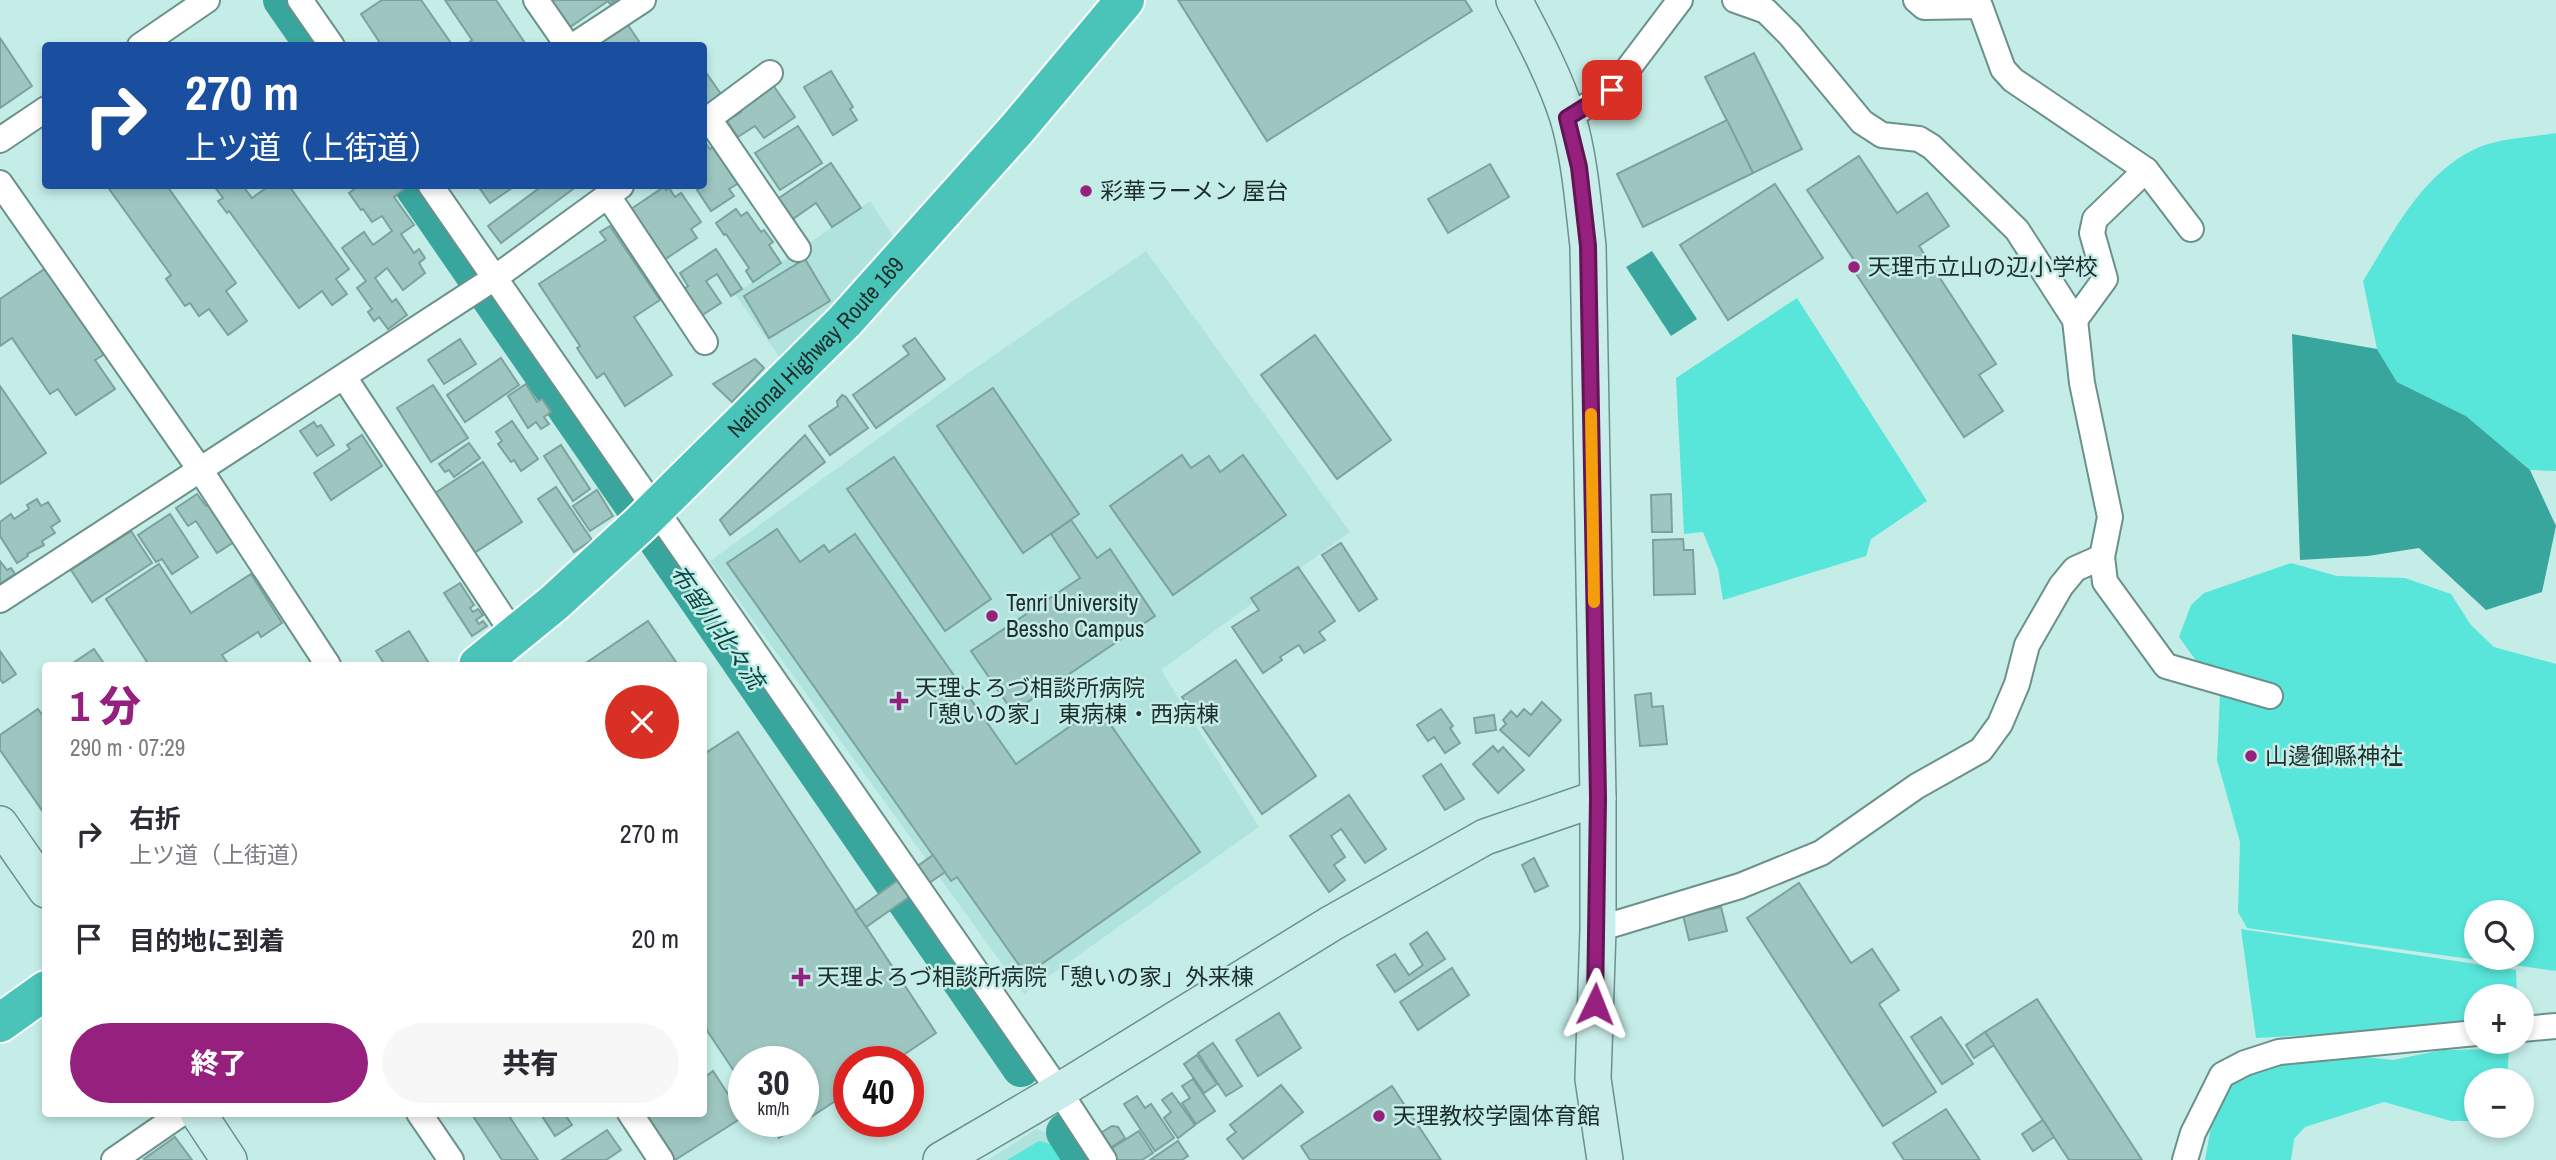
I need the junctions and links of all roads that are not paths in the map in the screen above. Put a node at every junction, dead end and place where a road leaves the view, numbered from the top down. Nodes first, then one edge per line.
1 (207, 0) edge
2 (300, 0) edge
3 (536, 0) edge
4 (643, 0) edge
5 (1125, 0) edge
6 (1514, 0) edge
7 (1680, 0) edge
8 (1735, 0) edge
9 (1916, 0) edge
10 (146, 42) edge
11 (329, 42) edge
12 (567, 42) edge
13 (576, 42) edge
14 (770, 73) dead end
15 (42, 112) edge
16 (1567, 118) junction
17 (707, 120) edge
18 (707, 122) edge
19 (0, 140) edge
20 (2146, 170) junction
21 (0, 183) edge
22 (433, 189) edge
23 (615, 191) edge
24 (2191, 229) dead end
25 (798, 249) dead end
26 (487, 283) junction
27 (2075, 320) junction
28 (705, 342) dead end
29 (344, 377) junction
30 (201, 471) junction
31 (649, 516) junction
32 (2102, 557) junction
33 (0, 600) edge
34 (514, 635) junction
35 (326, 662) edge
36 (482, 662) edge
37 (2270, 696) dead end
38 (1598, 798) junction
39 (0, 824) edge
40 (42, 884) edge
41 (1598, 929) junction
42 (42, 993) edge
43 (0, 1023) edge
44 (2556, 1026) edge
45 (2534, 1028) edge
46 (2464, 1034) edge
47 (1044, 1099) junction
48 (176, 1117) edge
49 (201, 1117) edge
50 (422, 1117) edge
51 (633, 1117) edge
52 (114, 1160) edge
53 (229, 1160) edge
54 (451, 1160) edge
55 (661, 1160) edge
56 (941, 1160) edge
57 (1104, 1160) edge
58 (1605, 1160) edge
59 (2185, 1160) edge

1 - 10 street
2 - 11 street
3 - 12 street
4 - 13 street
5 - 31 highway, National Highway Route 169
6 - 16 street
7 - 16 street
8 - 27 street
9 - 20 street
14 - 17 street
15 - 19 street
16 - 38 street
18 - 25 street
20 - 24 street
20 - 27 street
21 - 30 street
22 - 26 street
23 - 26 street
23 - 28 street
26 - 29 street
26 - 31 street
27 - 32 street
29 - 30 street
29 - 34 street
30 - 33 street
30 - 35 street
31 - 34 highway, National Highway Route 169
31 - 47 street
32 - 37 street
32 - 41 street
34 - 36 highway, National Highway Route 169
38 - 41 street
38 - 47 street
39 - 40 street
41 - 58 street
42 - 43 highway
44 - 45 street
46 - 59 street
47 - 56 street
47 - 57 street
48 - 52 street
49 - 53 street
50 - 54 street
51 - 55 street

